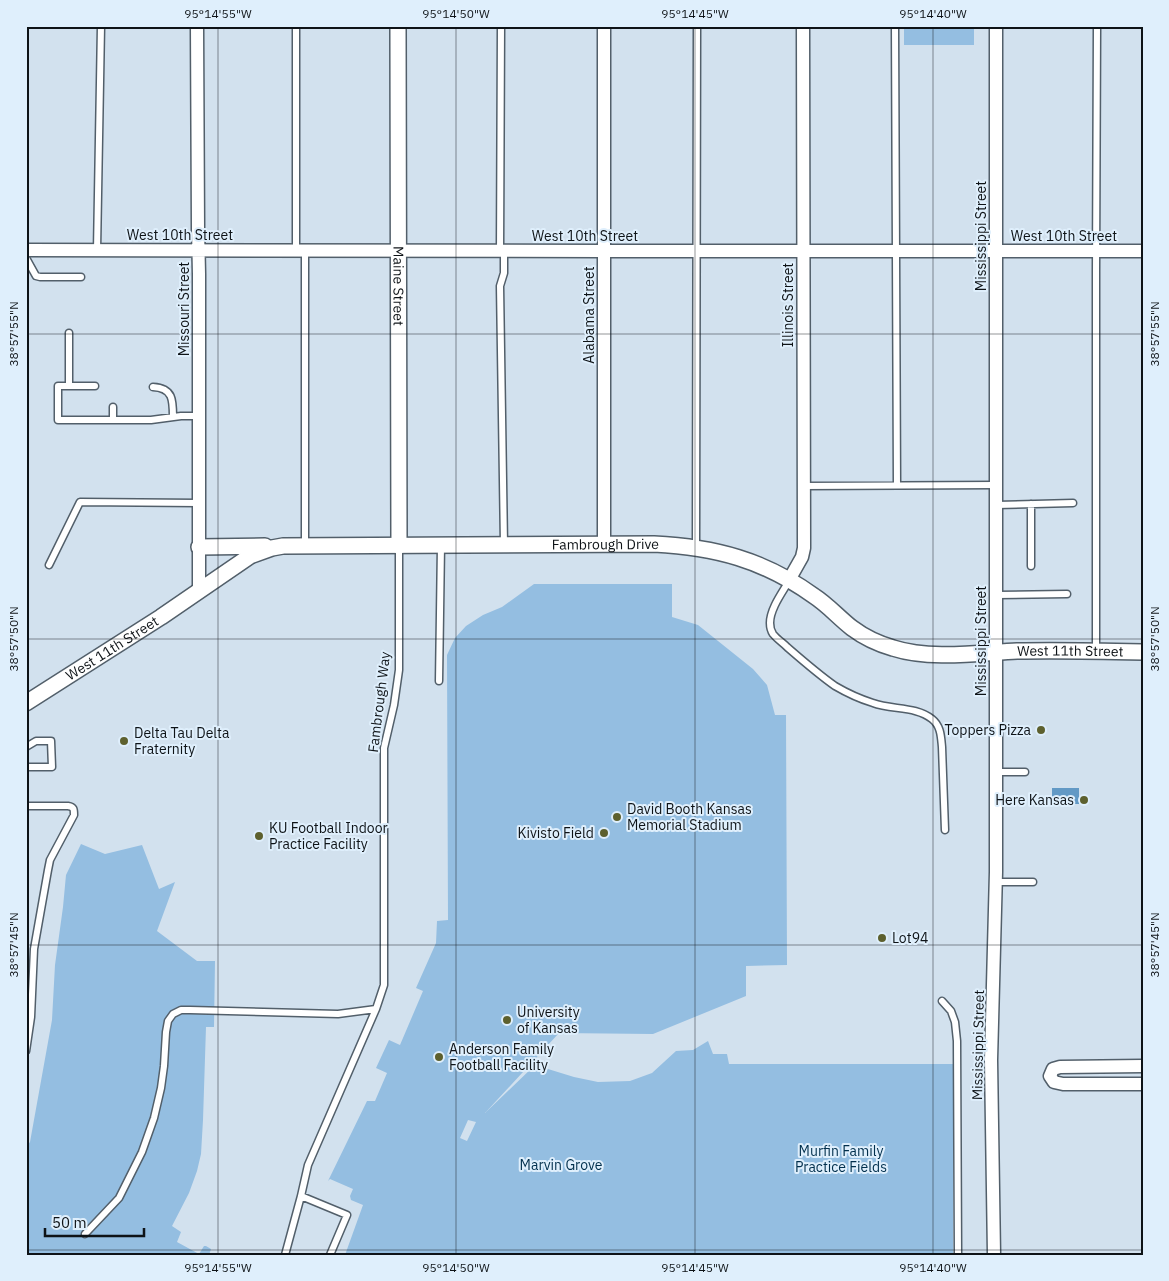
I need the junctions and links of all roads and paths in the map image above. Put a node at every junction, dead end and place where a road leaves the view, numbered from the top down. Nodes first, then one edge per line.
1 (100, 26) edge
2 (197, 26) edge
3 (296, 26) edge
4 (398, 26) edge
5 (501, 26) edge
6 (604, 26) edge
7 (697, 26) edge
8 (803, 26) edge
9 (895, 26) edge
10 (996, 26) edge
11 (1097, 26) edge
12 (26, 250) edge
13 (97, 250) junction
14 (199, 250) junction
15 (300, 251) junction
16 (399, 251) junction
17 (502, 251) junction
18 (604, 251) junction
19 (696, 251) junction
20 (803, 251) junction
21 (896, 251) junction
22 (996, 251) junction
23 (1096, 251) junction
24 (1143, 251) edge
25 (26, 258) edge
26 (81, 277) dead end
27 (70, 333) dead end
28 (69, 386) junction
29 (95, 386) dead end
30 (153, 387) dead end
31 (113, 407) dead end
32 (199, 416) junction
33 (173, 417) junction
34 (113, 420) junction
35 (897, 485) junction
36 (996, 485) junction
37 (803, 486) junction
38 (199, 503) junction
39 (1073, 503) dead end
40 (1031, 504) junction
41 (996, 505) junction
42 (604, 544) junction
43 (441, 545) junction
44 (504, 545) junction
45 (283, 546) junction
46 (305, 546) junction
47 (399, 546) junction
48 (199, 547) junction
49 (696, 547) junction
50 (49, 565) dead end
51 (1031, 566) dead end
52 (789, 580) junction
53 (199, 592) junction
54 (1067, 594) dead end
55 (996, 595) junction
56 (1096, 652) junction
57 (1143, 652) edge
58 (996, 653) junction
59 (439, 681) dead end
60 (26, 704) edge
61 (26, 747) edge
62 (26, 767) edge
63 (996, 772) junction
64 (1025, 772) dead end
65 (26, 806) edge
66 (945, 830) dead end
67 (996, 882) junction
68 (1033, 882) dead end
69 (942, 1001) dead end
70 (376, 1010) junction
71 (26, 1051) edge
72 (1143, 1066) edge
73 (1143, 1084) edge
74 (301, 1196) junction
75 (85, 1234) dead end
76 (285, 1255) edge
77 (330, 1255) edge
78 (958, 1255) edge
79 (994, 1255) edge

1 - 13 lane
2 - 14 street, Missouri Street
3 - 15 lane
4 - 16 street, Maine Street
5 - 17 lane
6 - 18 street, Alabama Street
7 - 19 lane
8 - 20 street, Illinois Street
9 - 21 lane
10 - 22 street, Mississippi Street
11 - 23 lane
12 - 13 street, West 10th Street
13 - 14 street, West 10th Street
14 - 15 street, West 10th Street
14 - 32 street, Missouri Street
15 - 16 street, West 10th Street
15 - 46 lane
16 - 17 street, West 10th Street
16 - 47 street, Maine Street
17 - 18 street, West 10th Street
17 - 44 lane
18 - 19 street, West 10th Street
18 - 42 street, Alabama Street
19 - 20 street, West 10th Street
19 - 49 lane
20 - 21 street, West 10th Street
20 - 37 street, Illinois Street
21 - 22 street, West 10th Street
21 - 35 lane
22 - 23 street, West 10th Street
22 - 36 street, Mississippi Street
23 - 24 street, West 10th Street
23 - 56 lane
25 - 26 lane
27 - 28 lane
28 - 29 lane
28 - 34 lane
30 - 33 lane
31 - 34 lane
32 - 33 lane
32 - 38 street, Missouri Street
33 - 34 lane
35 - 36 lane
35 - 37 lane
36 - 41 street, Mississippi Street
37 - 52 street, Illinois Street
38 - 48 street, Missouri Street
38 - 50 lane
39 - 40 lane
40 - 41 lane
40 - 51 lane
41 - 55 street, Mississippi Street
42 - 44 street, Fambrough Drive
42 - 49 street, Fambrough Drive
43 - 44 street, Fambrough Drive
43 - 47 street, Fambrough Drive
43 - 59 lane
45 - 46 street, Fambrough Drive
45 - 48 street
45 - 53 street, Fambrough Drive
46 - 47 street, Fambrough Drive
47 - 70 lane, Fambrough Way
48 - 53 street, Missouri Street
49 - 52 street, Fambrough Drive
52 - 58 street, Fambrough Drive
52 - 66 lane
53 - 60 street, West 11th Street
54 - 55 lane
55 - 58 street, Mississippi Street
56 - 57 street, West 11th Street
56 - 58 street, West 11th Street
58 - 63 street, Mississippi Street
61 - 62 lane
63 - 64 lane
63 - 67 street, Mississippi Street
65 - 71 lane
67 - 68 lane
67 - 79 street, Mississippi Street
69 - 78 lane
70 - 74 lane, Fambrough Way
70 - 75 lane
72 - 73 street
74 - 76 lane, Fambrough Way
74 - 77 lane

